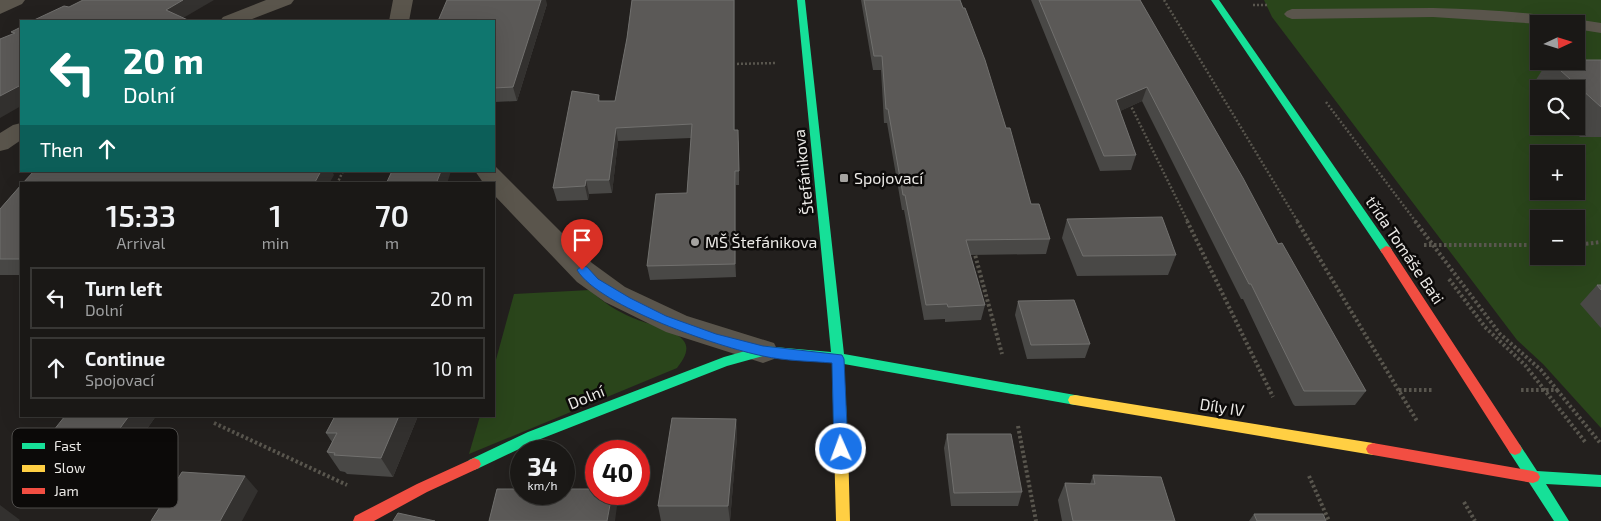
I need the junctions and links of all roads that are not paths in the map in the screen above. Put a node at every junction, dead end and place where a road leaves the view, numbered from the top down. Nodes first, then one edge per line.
1 (15, 0) edge
2 (284, 0) edge
3 (403, 0) edge
4 (801, 0) edge
5 (1215, 0) edge
6 (0, 8) edge
7 (1292, 14) dead end
8 (1530, 18) edge
9 (233, 20) edge
10 (400, 20) edge
11 (1585, 26) edge
12 (1601, 28) edge
13 (20, 131) edge
14 (0, 144) edge
15 (488, 172) edge
16 (763, 351) junction
17 (838, 359) junction
18 (1533, 477) junction
19 (1601, 481) edge
20 (360, 521) edge
21 (843, 521) edge
22 (1562, 521) edge

1 - 6 street
2 - 9 street
3 - 10 street
4 - 17 street, Štefánikova
5 - 18 street, třída Tomáše Bati
7 - 8 lane
11 - 12 lane
13 - 14 street
15 - 16 street
16 - 17 street, Dolní
16 - 20 street, Dolní
17 - 18 street, Díly IV
17 - 21 street, Štefánikova
18 - 19 street, Díly IV
18 - 22 street, třída Tomáše Bati

